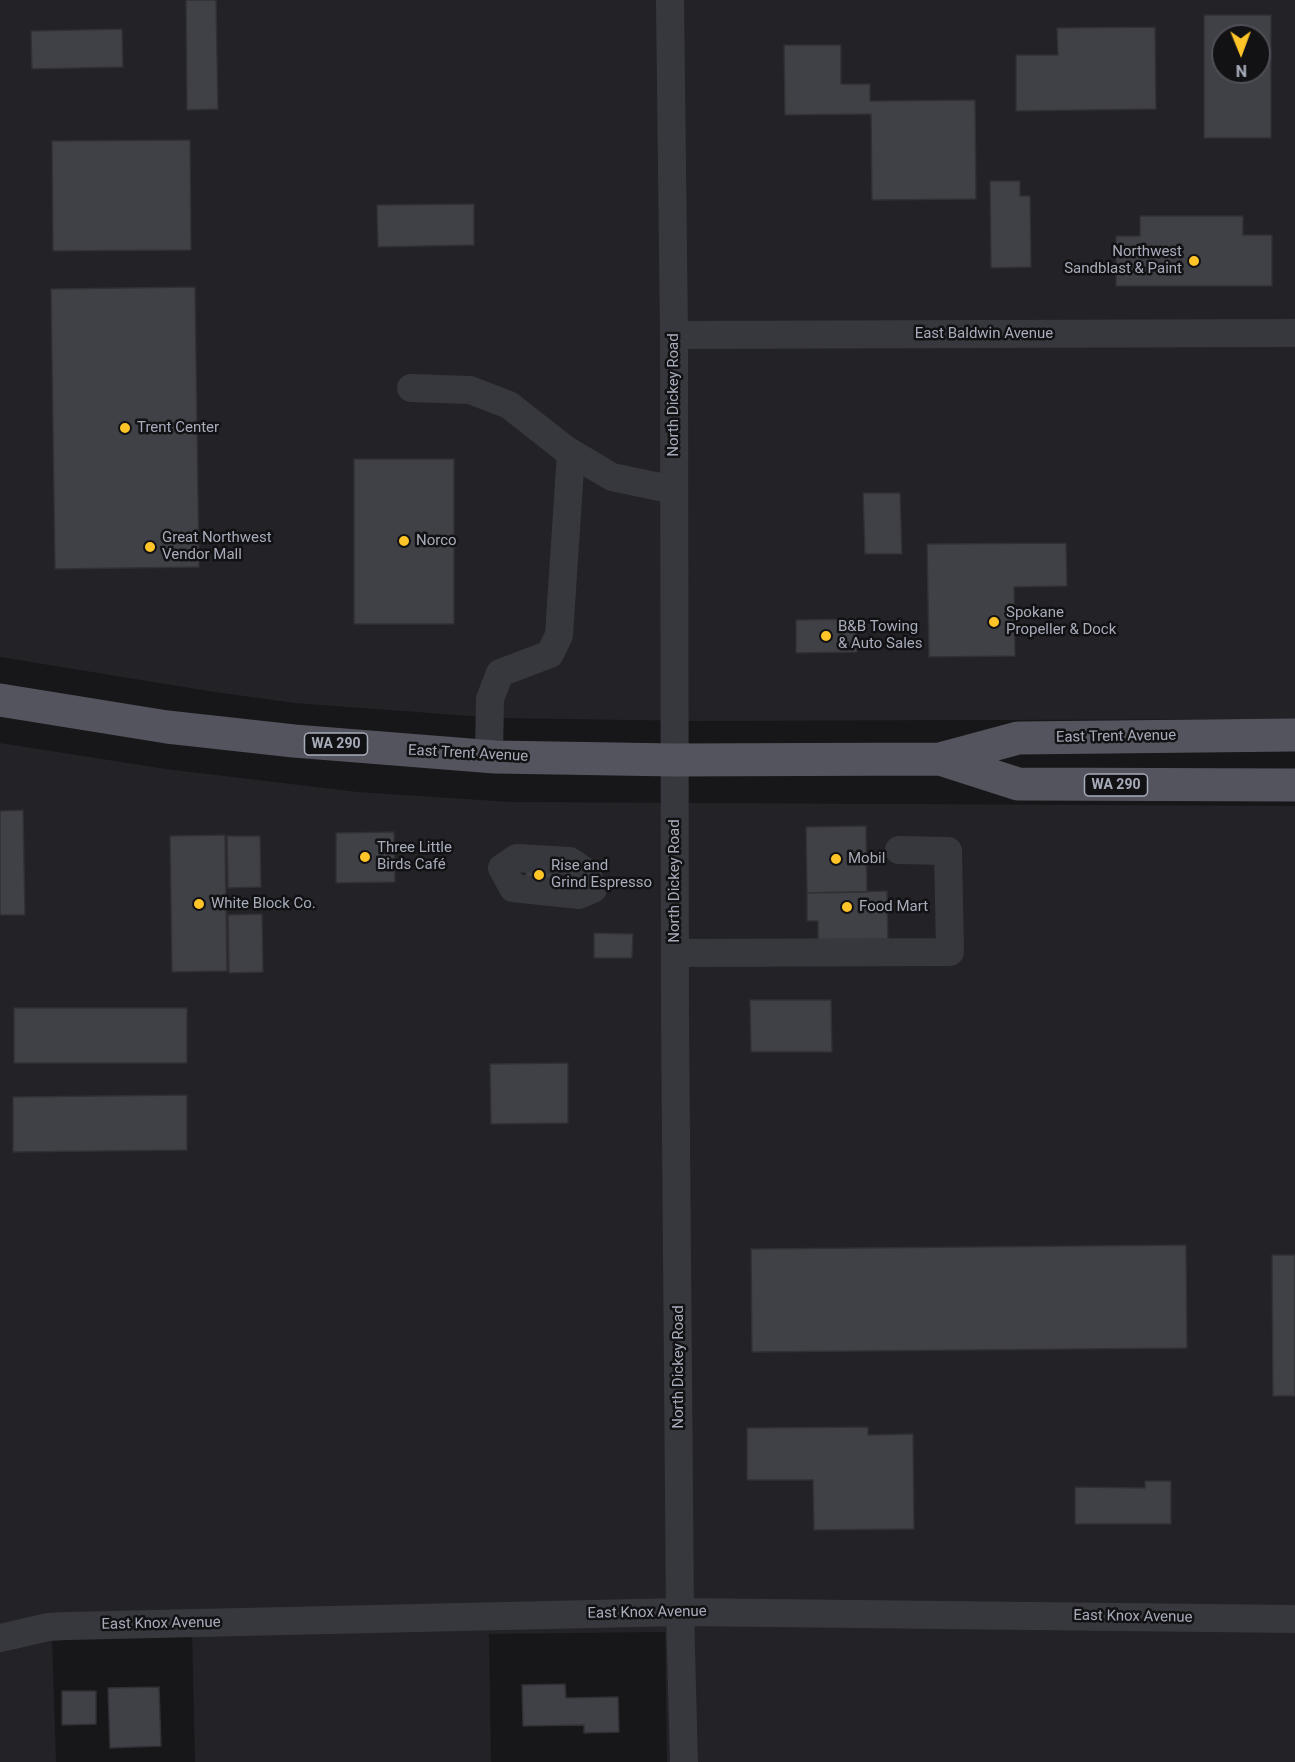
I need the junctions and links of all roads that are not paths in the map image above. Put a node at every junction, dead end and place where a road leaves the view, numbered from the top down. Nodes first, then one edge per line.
1 (670, 0) edge
2 (1295, 333) edge
3 (674, 335) junction
4 (411, 388) dead end
5 (572, 453) junction
6 (674, 490) junction
7 (0, 700) edge
8 (1295, 735) edge
9 (489, 756) junction
10 (940, 759) junction
11 (675, 760) junction
12 (1295, 785) edge
13 (898, 850) dead end
14 (676, 953) junction
15 (680, 1612) junction
16 (1295, 1619) edge
17 (0, 1638) edge
18 (684, 1762) edge

1 - 3 street, North Dickey Road
2 - 3 street, East Baldwin Avenue
3 - 6 street, North Dickey Road
4 - 5 street
5 - 6 street
5 - 9 street
6 - 11 street, North Dickey Road
7 - 9 main road, East Trent Avenue / WA 290
8 - 10 main road, East Trent Avenue / WA 290
9 - 11 main road, East Trent Avenue / WA 290
10 - 11 main road, East Trent Avenue / WA 290
10 - 12 main road, East Trent Avenue / WA 290
11 - 14 street, North Dickey Road
13 - 14 street
14 - 15 street, North Dickey Road
15 - 16 street, East Knox Avenue
15 - 17 street, East Knox Avenue
15 - 18 street, North Dickey Road

